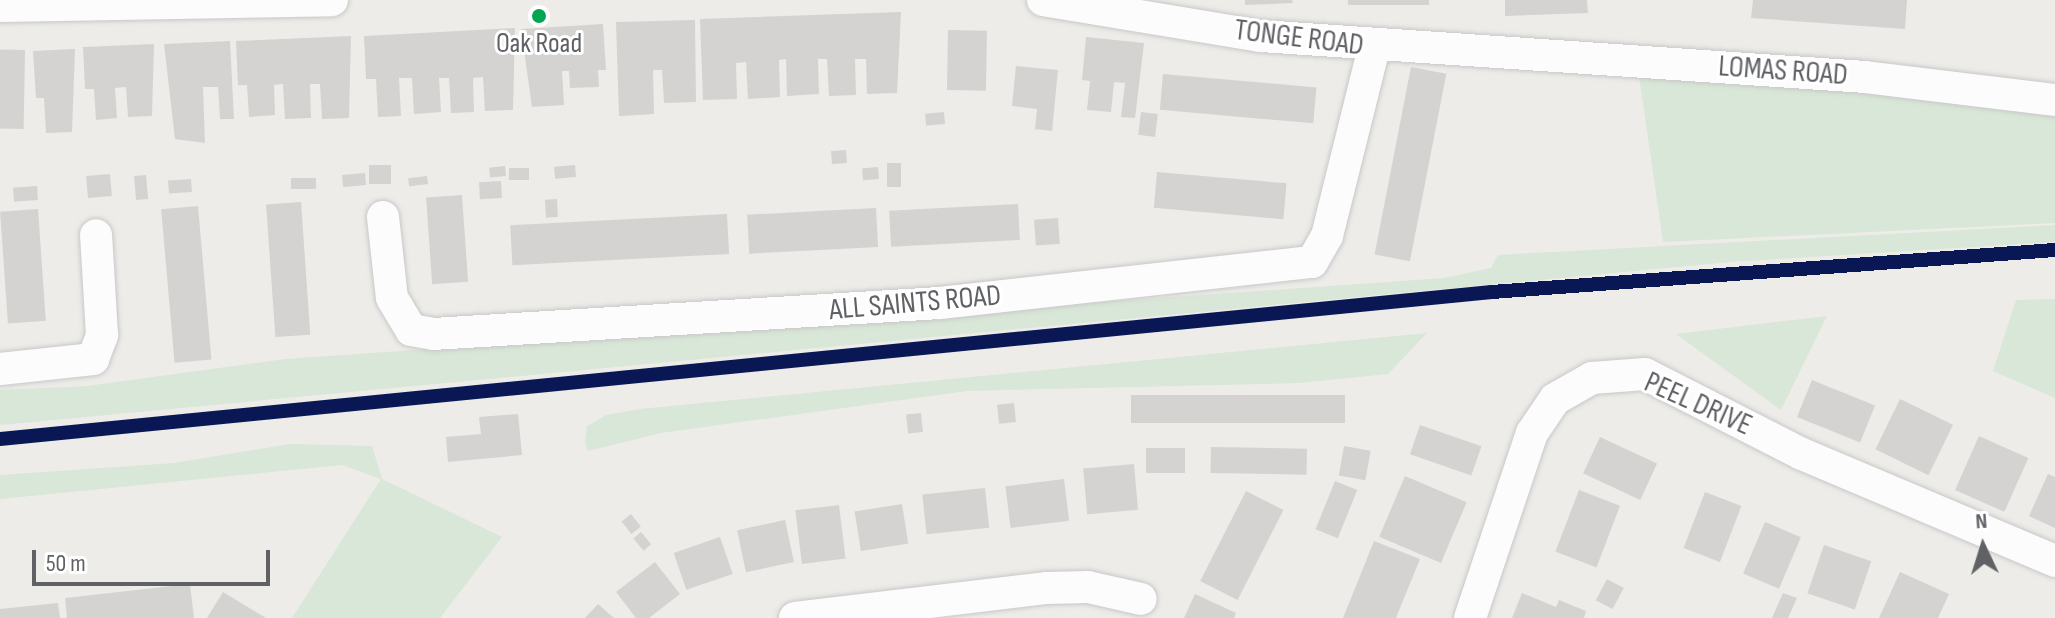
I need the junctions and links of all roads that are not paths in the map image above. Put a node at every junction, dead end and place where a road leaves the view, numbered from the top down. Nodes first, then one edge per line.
1 (332, 0) edge
2 (1043, 0) edge
3 (0, 6) edge
4 (1374, 47) junction
5 (1509, 50) joint
6 (2055, 100) edge
7 (383, 217) dead end
8 (96, 235) dead end
9 (0, 369) edge
10 (2055, 561) edge
11 (1141, 599) dead end
12 (795, 618) edge
13 (1470, 618) edge

1 - 3 street
2 - 4 street, TONGE ROAD
4 - 5 street, TONGE ROAD
4 - 7 street, ALL SAINTS ROAD
5 - 6 street, LOMAS ROAD
8 - 9 street
10 - 13 street, PEEL DRIVE
11 - 12 street

